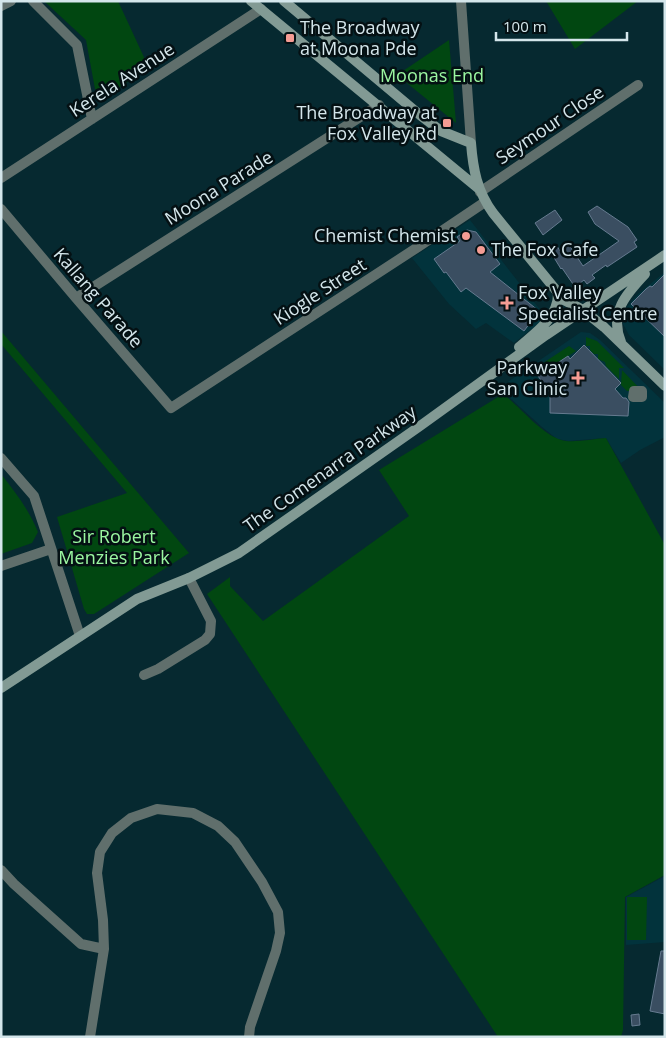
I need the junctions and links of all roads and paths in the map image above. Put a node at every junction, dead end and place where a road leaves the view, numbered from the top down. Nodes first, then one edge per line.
1 (11, 1) edge
2 (33, 1) edge
3 (251, 1) edge
4 (284, 1) edge
5 (461, 1) edge
6 (1, 6) edge
7 (261, 9) junction
8 (638, 84) dead end
9 (379, 105) junction
10 (92, 119) junction
11 (472, 143) junction
12 (1, 178) edge
13 (481, 194) junction
14 (1, 209) edge
15 (662, 257) edge
16 (558, 294) junction
17 (76, 298) junction
18 (583, 310) junction
19 (621, 343) junction
20 (501, 367) junction
21 (665, 386) edge
22 (171, 408) joint
23 (1, 458) edge
24 (51, 549) junction
25 (1, 566) edge
26 (189, 578) junction
27 (80, 636) junction
28 (144, 675) dead end
29 (1, 688) edge
30 (1, 870) edge
31 (104, 949) junction
32 (90, 1037) edge
33 (249, 1037) edge

1 - 6 street
2 - 10 street
3 - 7 main road
4 - 11 main road
5 - 11 street
7 - 9 main road
7 - 10 street, Kerela Avenue
8 - 13 street, Seymour Close
9 - 13 main road
9 - 17 street, Moona Parade
10 - 12 street, Kerela Avenue
11 - 13 main road
13 - 16 main road
13 - 22 street, Kiogle Street
14 - 17 street, Kallang Parade
15 - 18 main road, The Comenarra Parkway
15 - 19 main road
16 - 18 main road
16 - 20 main road
17 - 22 street, Kallang Parade
18 - 19 main road
18 - 20 main road, The Comenarra Parkway
19 - 21 main road
20 - 26 main road, The Comenarra Parkway
23 - 24 street
24 - 25 street
24 - 27 street
26 - 27 main road, The Comenarra Parkway
26 - 28 street
27 - 29 main road, The Comenarra Parkway
30 - 31 street
31 - 32 street
31 - 33 street

